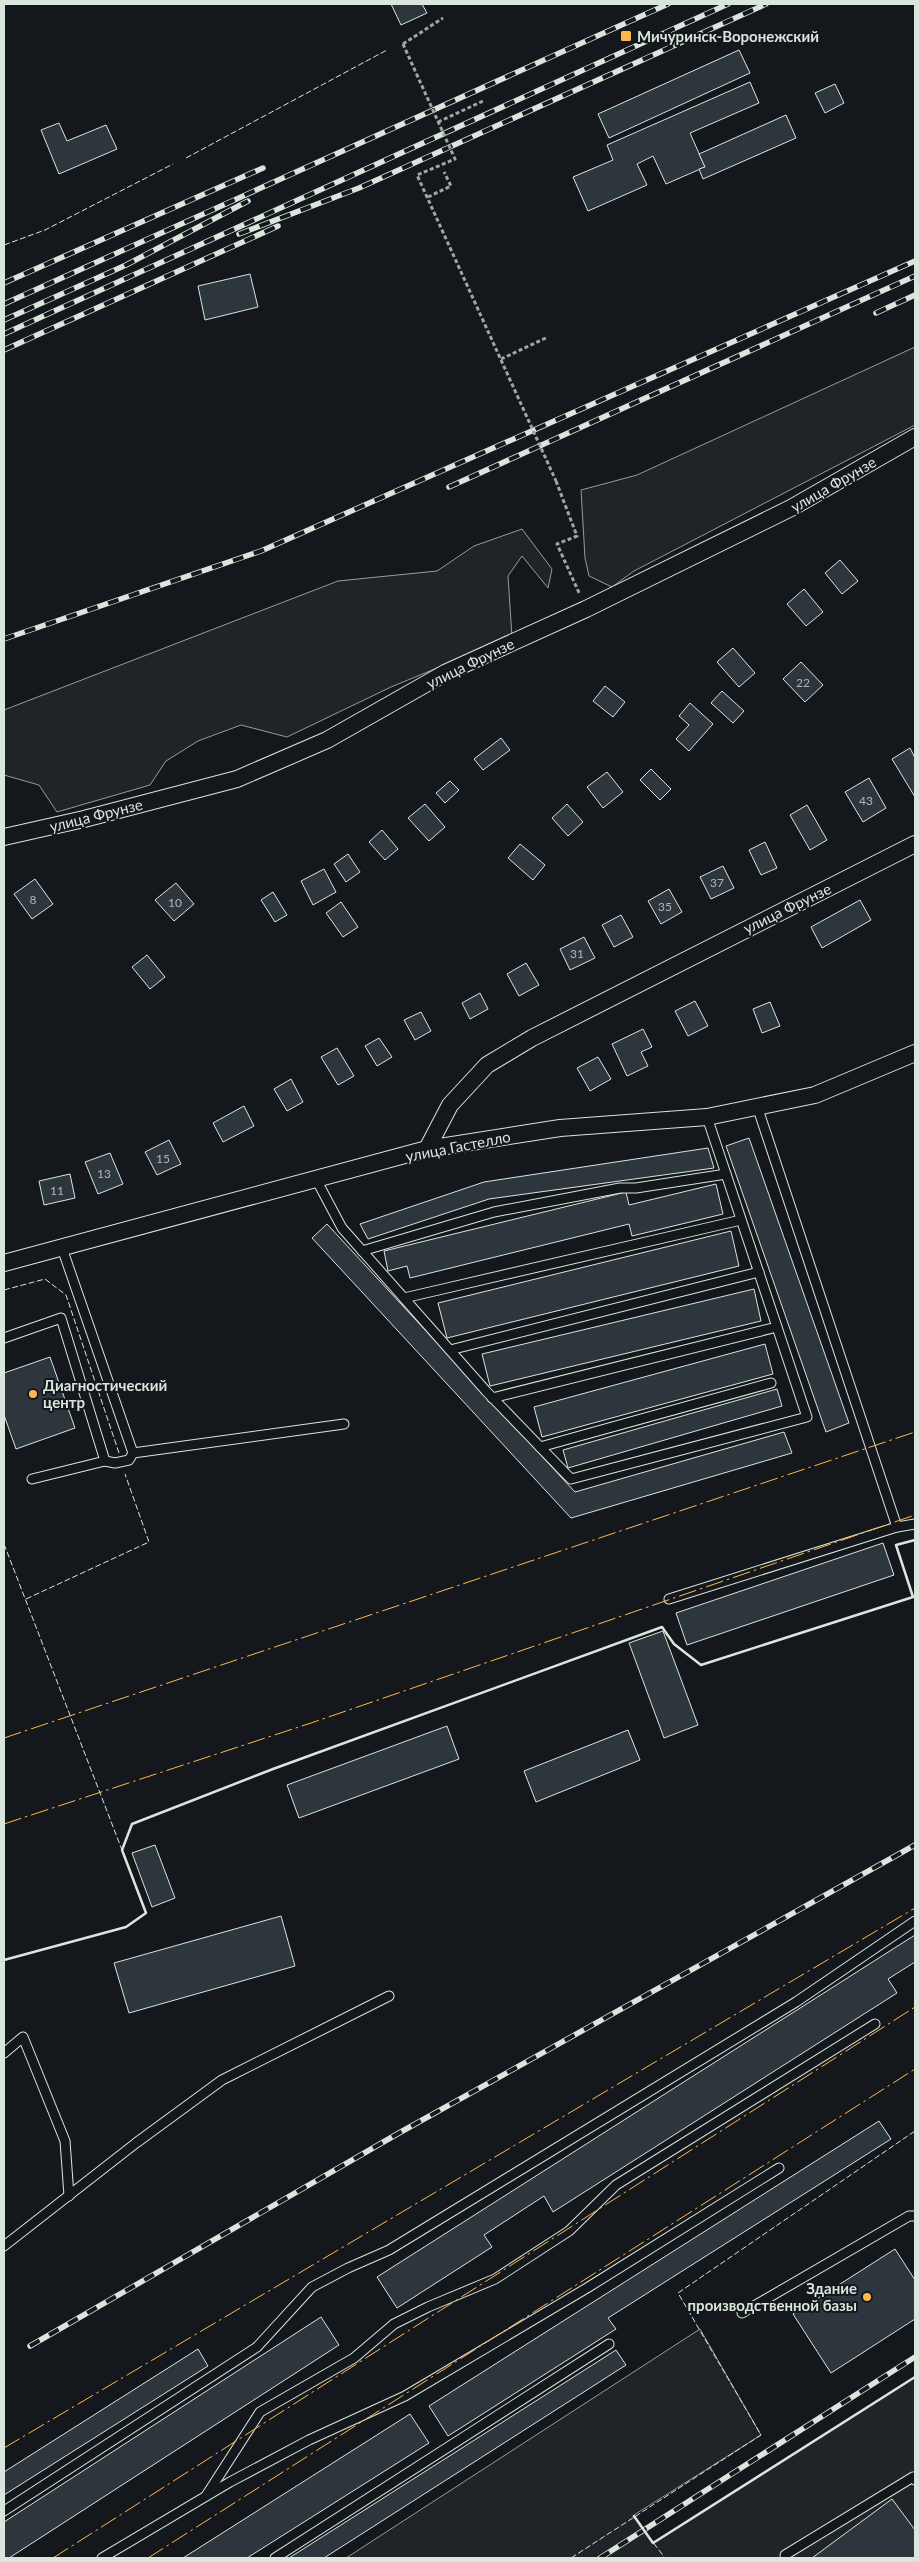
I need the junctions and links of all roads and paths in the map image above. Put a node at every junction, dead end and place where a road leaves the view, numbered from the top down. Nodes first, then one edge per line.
1 (442, 18) dead end
2 (483, 101) dead end
3 (438, 122) junction
4 (444, 172) dead end
5 (428, 198) junction
6 (548, 337) dead end
7 (500, 359) junction
8 (915, 437) edge
9 (586, 609) junction
10 (4, 837) edge
11 (915, 844) edge
12 (915, 1053) edge
13 (756, 1106) junction
14 (707, 1118) junction
15 (428, 1149) junction
16 (726, 1174) junction
17 (317, 1181) junction
18 (741, 1220) junction
19 (62, 1248) junction
20 (362, 1251) junction
21 (4, 1263) edge
22 (759, 1272) junction
23 (404, 1298) junction
24 (777, 1327) junction
25 (4, 1338) edge
26 (450, 1350) junction
27 (771, 1383) dead end
28 (492, 1398) junction
29 (344, 1424) dead end
30 (540, 1447) junction
31 (133, 1453) junction
32 (105, 1460) junction
33 (32, 1479) dead end
34 (915, 1524) edge
35 (898, 1527) junction
36 (669, 1599) dead end
37 (915, 1922) edge
38 (389, 1996) dead end
39 (875, 2024) dead end
40 (4, 2053) edge
41 (779, 2168) dead end
42 (69, 2196) junction
43 (915, 2216) edge
44 (4, 2246) edge
45 (742, 2313) dead end
46 (609, 2344) dead end
47 (915, 2480) edge
48 (206, 2496) junction
49 (4, 2511) edge
50 (785, 2555) dead end
51 (102, 2558) edge
52 (275, 2558) edge

1 - 3 path, bridge
2 - 3 path
3 - 5 path, bridge
4 - 5 path
5 - 7 path, bridge
6 - 7 path
7 - 9 path, bridge
8 - 9 street, улица Фрунзе
9 - 10 street, улица Фрунзе
11 - 15 street, улица Фрунзе
12 - 13 street, улица Гастелло
13 - 14 street, улица Гастелло
13 - 35 lane
14 - 15 street, улица Гастелло
14 - 16 lane
15 - 17 street, улица Гастелло
16 - 18 lane
16 - 20 lane
17 - 19 street, улица Гастелло
17 - 20 lane
18 - 22 lane
18 - 23 lane
19 - 21 street, улица Гастелло
19 - 31 lane
20 - 23 lane
22 - 24 lane
22 - 26 lane
23 - 26 lane
24 - 28 lane
24 - 30 lane
25 - 32 lane
26 - 28 lane
27 - 30 lane
28 - 30 lane
29 - 31 lane
31 - 32 lane
32 - 33 lane
34 - 35 lane
35 - 36 lane
37 - 49 lane
38 - 42 lane
39 - 48 lane
40 - 42 lane
41 - 48 lane
42 - 44 lane
43 - 45 lane
46 - 52 lane
47 - 50 lane
48 - 51 lane

